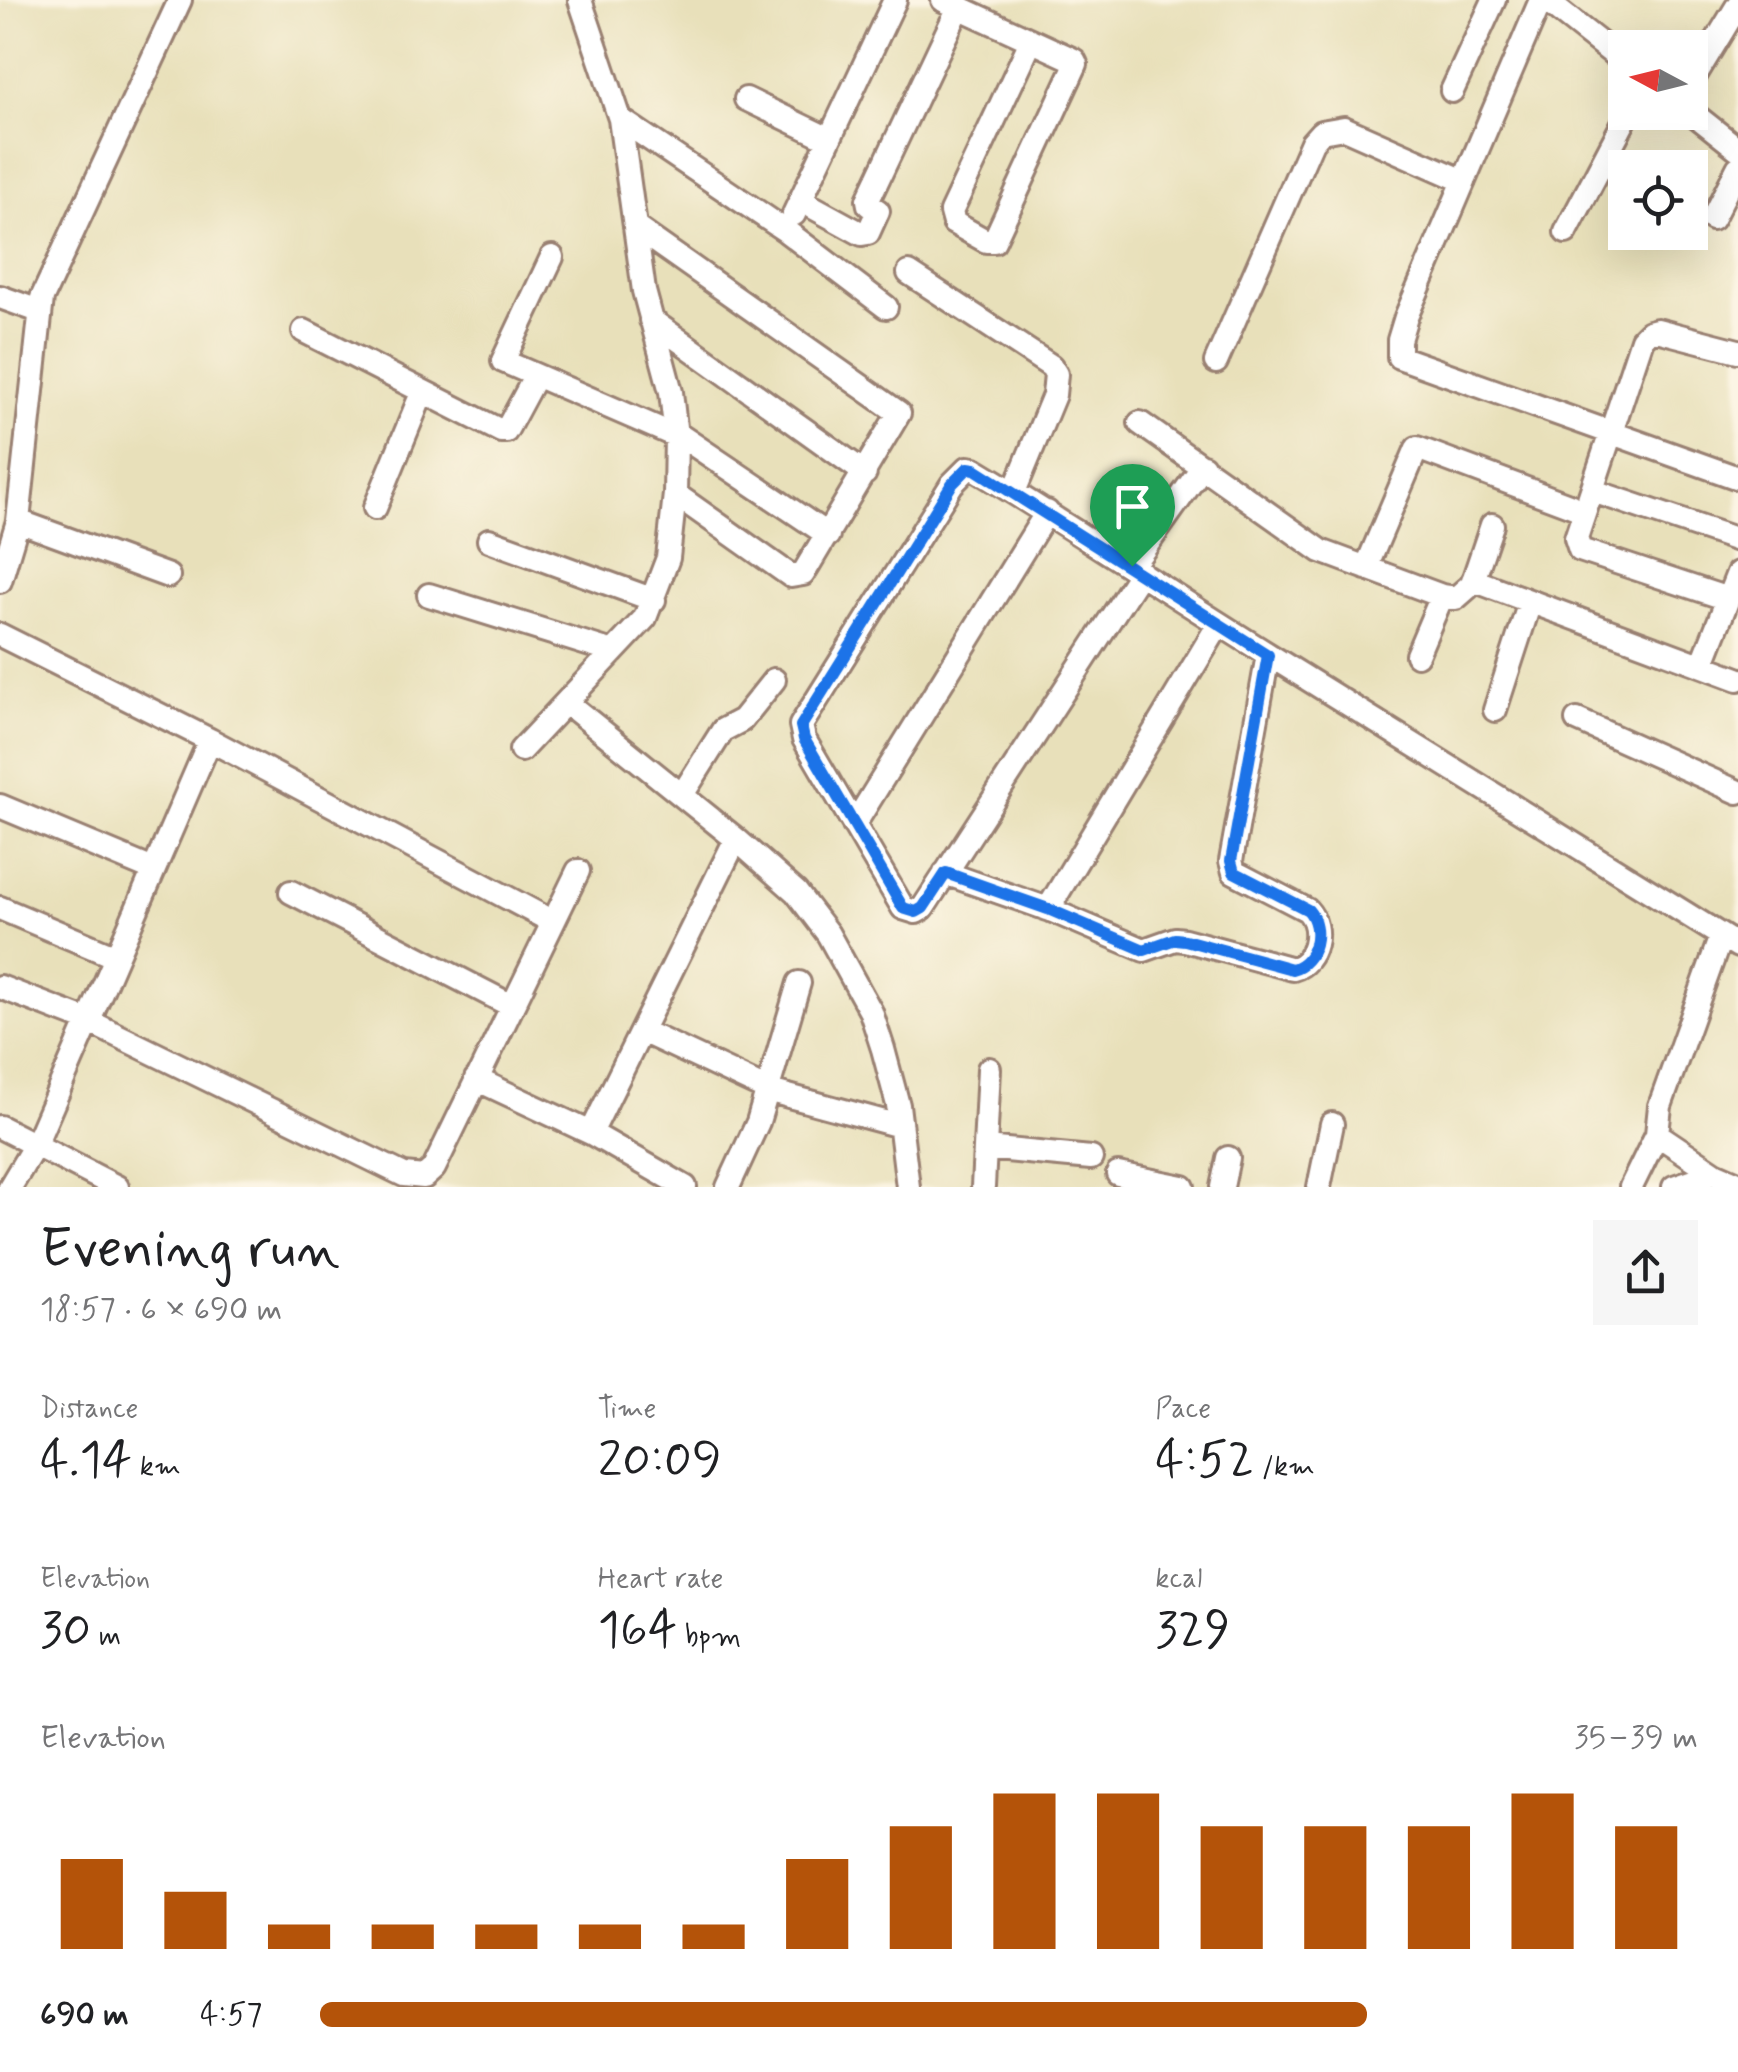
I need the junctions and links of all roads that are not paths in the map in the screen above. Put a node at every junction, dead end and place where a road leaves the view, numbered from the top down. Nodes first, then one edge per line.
1 (180, 0) edge
2 (580, 0) edge
3 (895, 0) edge
4 (1494, 0) edge
5 (1545, 0) edge
6 (951, 4) edge
7 (1738, 4) edge
8 (1031, 41) junction
9 (1608, 50) edge
10 (1708, 54) edge
11 (1452, 92) dead end
12 (746, 99) dead end
13 (620, 119) junction
14 (1708, 126) edge
15 (1620, 130) edge
16 (829, 140) junction
17 (1738, 149) edge
18 (1738, 168) edge
19 (1464, 182) junction
20 (800, 200) junction
21 (1712, 219) dead end
22 (635, 228) junction
23 (786, 231) junction
24 (1566, 232) dead end
25 (552, 257) dead end
26 (909, 273) dead end
27 (0, 297) edge
28 (886, 307) dead end
29 (38, 311) junction
30 (651, 320) junction
31 (304, 331) dead end
32 (1738, 351) edge
33 (1216, 362) dead end
34 (535, 377) junction
35 (422, 393) junction
36 (1140, 422) dead end
37 (676, 434) junction
38 (1613, 434) junction
39 (1203, 466) junction
40 (864, 473) junction
41 (1738, 478) edge
42 (11, 484) edge
43 (1014, 492) junction
44 (675, 494) junction
45 (1589, 501) junction
46 (375, 508) dead end
47 (1047, 512) junction
48 (18, 521) junction
49 (1492, 525) dead end
50 (828, 535) junction
51 (489, 540) dead end
52 (1738, 540) edge
53 (1366, 568) junction
54 (1136, 569) junction
55 (2, 570) edge
56 (168, 576) dead end
57 (1473, 580) junction
58 (1734, 587) edge
59 (429, 596) dead end
60 (1442, 596) junction
61 (654, 600) junction
62 (1530, 602) junction
63 (1219, 624) junction
64 (0, 635) edge
65 (613, 652) junction
66 (1268, 655) junction
67 (1417, 655) dead end
68 (1702, 665) junction
69 (1738, 679) edge
70 (774, 680) dead end
71 (567, 702) junction
72 (1495, 710) dead end
73 (1577, 720) dead end
74 (210, 740) junction
75 (521, 750) dead end
76 (1738, 792) edge
77 (682, 795) junction
78 (0, 806) edge
79 (854, 825) junction
80 (736, 839) junction
81 (154, 870) junction
82 (578, 871) dead end
83 (946, 873) junction
84 (291, 892) dead end
85 (0, 908) edge
86 (1048, 909) junction
87 (553, 922) junction
88 (1729, 941) edge
89 (116, 957) junction
90 (800, 983) dead end
91 (0, 987) edge
92 (512, 1006) junction
93 (88, 1021) junction
94 (642, 1031) junction
95 (989, 1069) dead end
96 (476, 1080) junction
97 (767, 1090) junction
98 (1332, 1124) dead end
99 (900, 1126) junction
100 (0, 1128) edge
101 (591, 1133) junction
102 (1657, 1134) junction
103 (34, 1145) junction
104 (984, 1148) junction
105 (1091, 1158) dead end
106 (1228, 1158) dead end
107 (1715, 1173) junction
108 (1118, 1174) dead end
109 (401, 1181) edge
110 (1738, 1182) edge
111 (10, 1187) edge
112 (117, 1187) edge
113 (686, 1187) edge
114 (728, 1187) edge
115 (908, 1187) edge
116 (982, 1187) edge
117 (1182, 1187) edge
118 (1222, 1187) edge
119 (1319, 1187) edge
120 (1632, 1187) edge
121 (1674, 1187) edge

1 - 29 street
2 - 13 street
3 - 16 street
4 - 11 street
5 - 9 street
5 - 19 street
6 - 8 street
6 - 20 street
7 - 10 street
8 - 8 street
12 - 16 street
13 - 22 street
13 - 23 street
14 - 17 street
15 - 24 street
16 - 20 street
18 - 21 street
19 - 33 street
19 - 38 street
20 - 23 street
22 - 30 street
22 - 40 street
23 - 28 street
25 - 34 street
26 - 43 street
27 - 29 street
29 - 42 street
30 - 37 street
30 - 40 street
31 - 35 street
32 - 38 street
34 - 35 street
34 - 37 street
35 - 46 street
36 - 39 street
37 - 44 street
37 - 50 street
38 - 41 street
38 - 45 street
39 - 53 street
39 - 54 street
40 - 50 street
42 - 48 street
43 - 47 street
43 - 79 street
44 - 50 street
44 - 61 street
45 - 52 street
45 - 53 street
45 - 58 street
47 - 54 street
47 - 79 street
48 - 55 street
48 - 56 street
49 - 57 street
51 - 61 street
53 - 60 street
54 - 63 street
54 - 83 street
57 - 60 street
57 - 62 street
58 - 68 street
59 - 65 street
60 - 67 street
61 - 65 street
62 - 68 street
62 - 72 street
63 - 66 street
63 - 86 street
64 - 74 street
65 - 71 street
66 - 86 street
66 - 88 street
68 - 69 street
70 - 77 street
71 - 75 street
71 - 77 street
73 - 76 street
74 - 81 street
74 - 87 street
77 - 80 street
78 - 81 street
79 - 83 street
80 - 94 street
80 - 99 street
81 - 89 street
82 - 87 street
83 - 86 street
84 - 92 street
85 - 89 street
87 - 92 street
88 - 102 street
89 - 93 street
90 - 97 street
91 - 93 street
92 - 96 street
93 - 103 street
93 - 109 street
94 - 97 street
94 - 101 street
95 - 104 street
96 - 101 street
96 - 109 street
97 - 99 street
97 - 114 street
98 - 119 street
99 - 115 street
100 - 103 street
101 - 113 street
102 - 107 street
102 - 120 street
103 - 111 street
103 - 112 street
104 - 105 street
104 - 116 street
106 - 118 street
107 - 110 street
107 - 121 street
108 - 117 street

